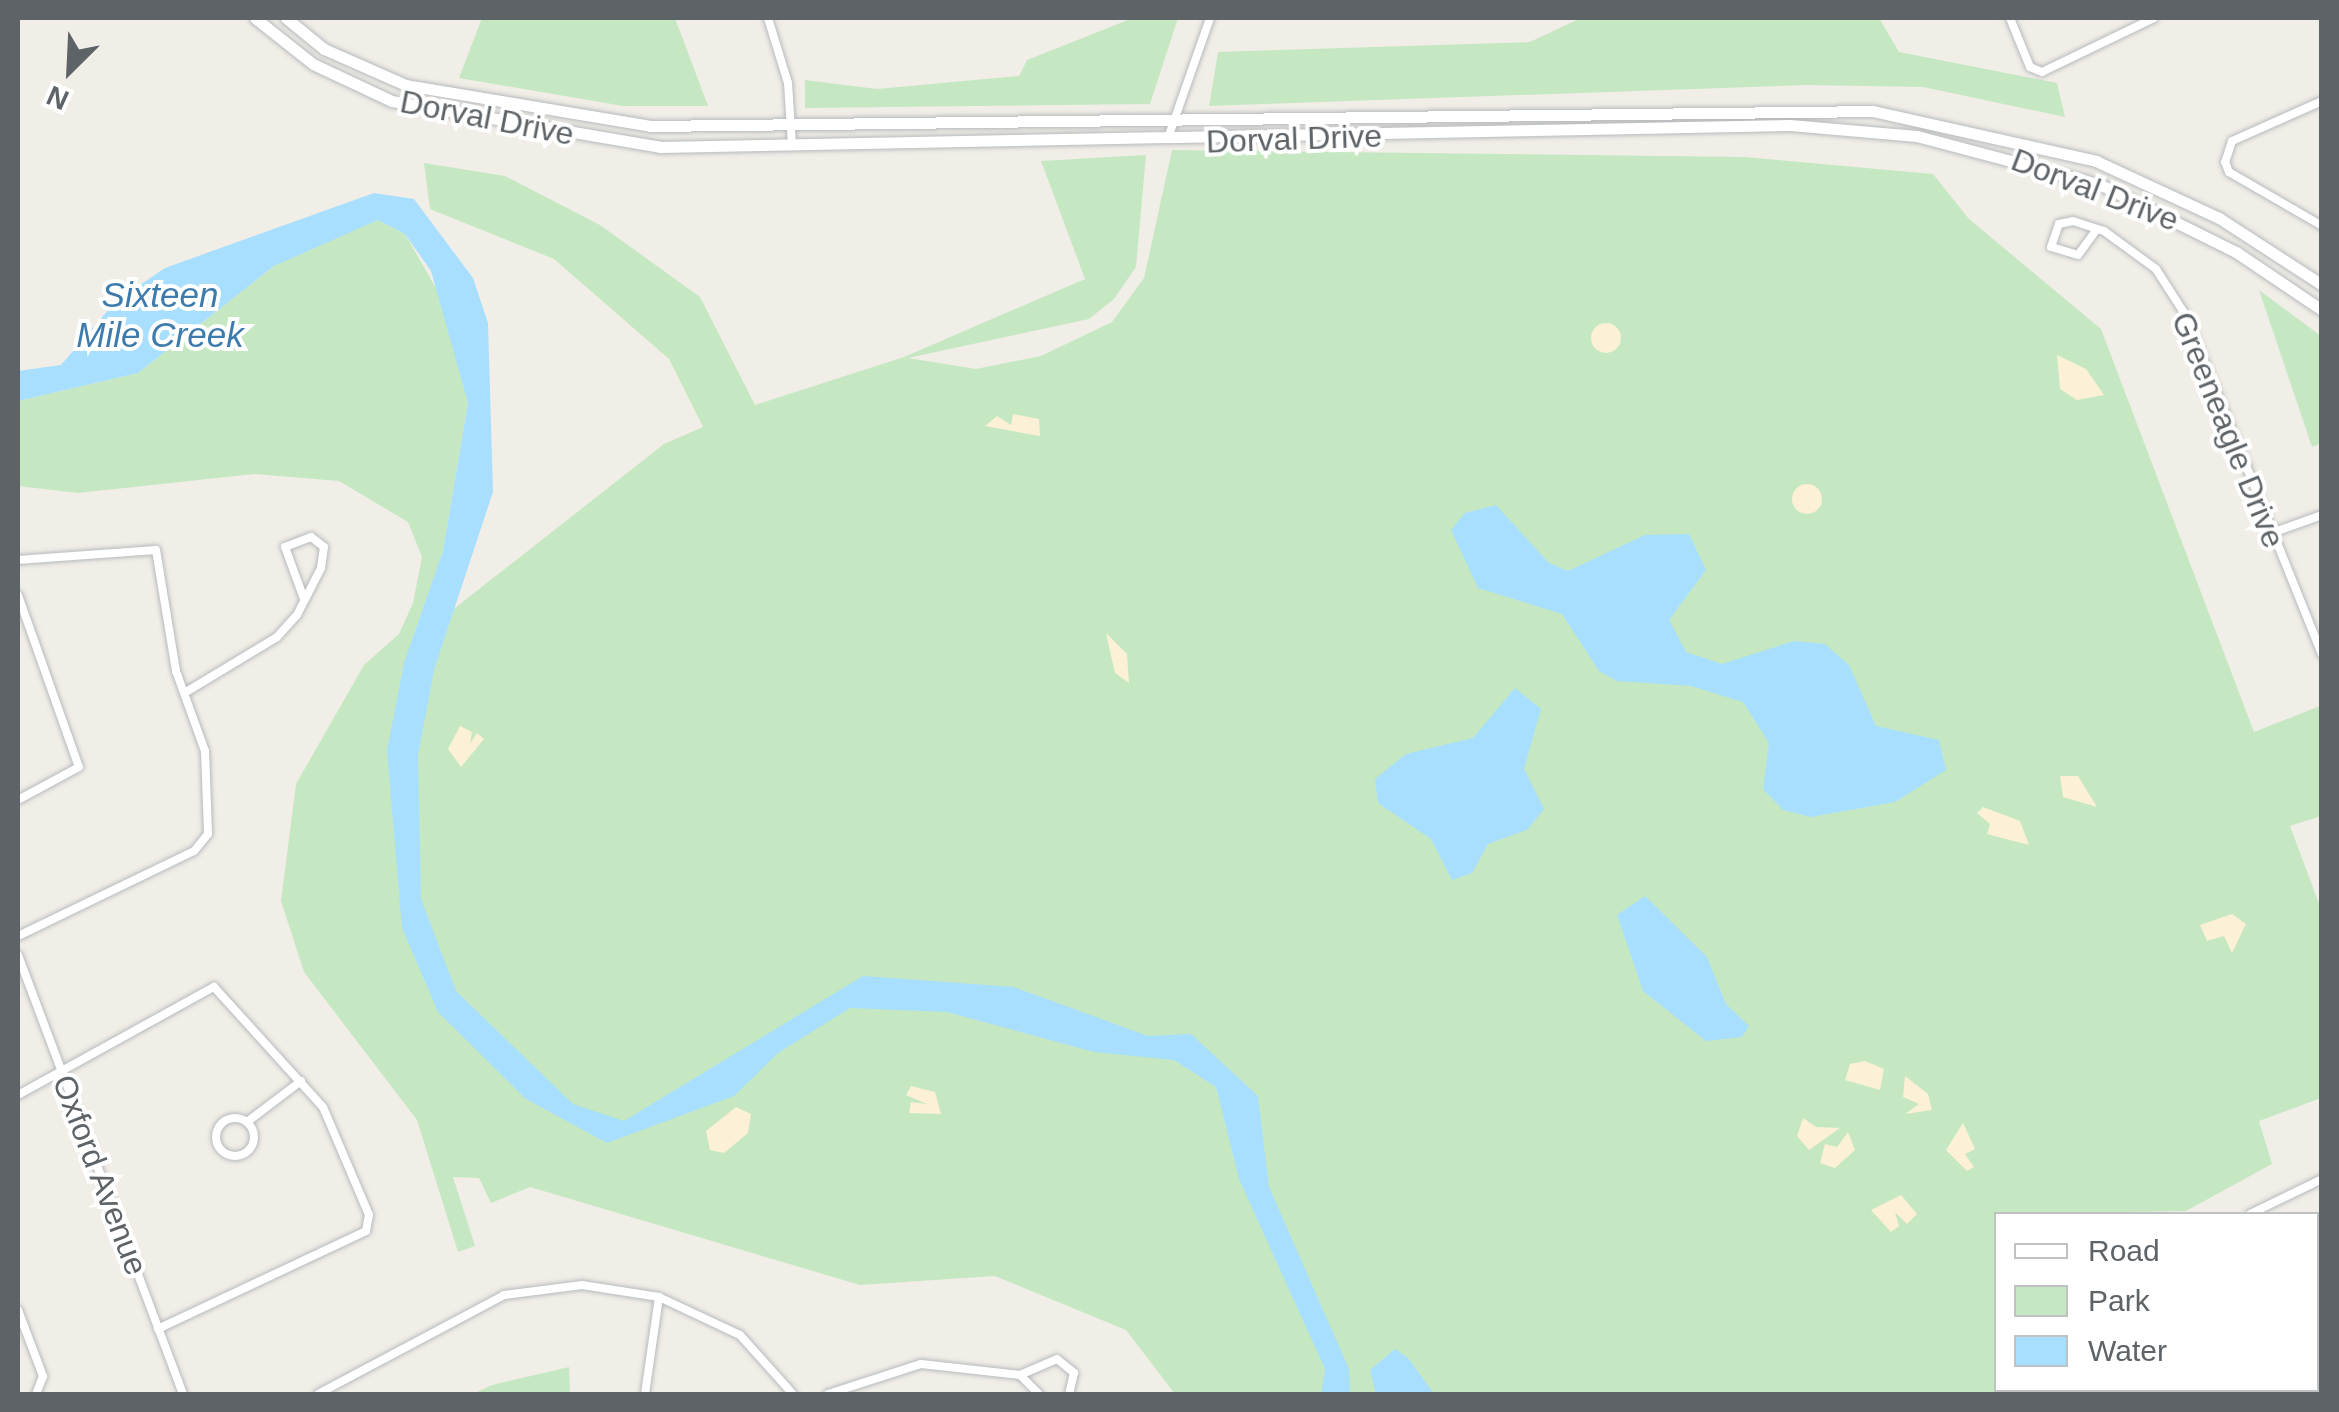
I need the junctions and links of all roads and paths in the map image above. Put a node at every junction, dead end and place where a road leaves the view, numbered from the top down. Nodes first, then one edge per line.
1 (256, 18) edge
2 (286, 18) edge
3 (768, 18) edge
4 (1210, 18) edge
5 (2010, 18) edge
6 (2154, 18) edge
7 (2322, 101) edge
8 (1174, 122) junction
9 (792, 131) junction
10 (1166, 142) junction
11 (792, 148) junction
12 (2322, 226) edge
13 (2098, 229) junction
14 (2322, 285) edge
15 (2322, 310) edge
16 (2322, 516) edge
17 (2269, 534) junction
18 (18, 560) edge
19 (18, 595) edge
20 (304, 599) junction
21 (2322, 656) edge
22 (186, 692) junction
23 (18, 800) edge
24 (18, 936) edge
25 (18, 955) edge
26 (61, 1072) junction
27 (300, 1081) junction
28 (18, 1095) edge
29 (248, 1122) junction
30 (2322, 1179) edge
31 (2254, 1212) edge
32 (659, 1296) junction
33 (18, 1310) edge
34 (158, 1329) junction
35 (1020, 1375) junction
36 (36, 1394) edge
37 (182, 1394) edge
38 (318, 1394) edge
39 (645, 1394) edge
40 (793, 1394) edge
41 (828, 1394) edge
42 (1039, 1394) edge
43 (1069, 1394) edge

1 - 11 main road, Dorval Drive
2 - 9 main road, Dorval Drive
3 - 9 street
4 - 8 street
5 - 6 street
7 - 12 street
8 - 9 main road, Dorval Drive
8 - 10 street
8 - 14 main road, Dorval Drive
9 - 11 street
10 - 11 main road, Dorval Drive
10 - 15 main road, Dorval Drive
13 - 13 street
13 - 17 street, Greeneagle Drive
16 - 17 street
17 - 21 street, Greeneagle Drive
18 - 22 street
19 - 23 street
20 - 20 street
20 - 22 street
22 - 24 street
25 - 26 street, Oxford Avenue
26 - 27 street
26 - 28 street
26 - 34 street, Oxford Avenue
27 - 29 street
27 - 34 street
29 - 29 street
30 - 31 street
32 - 38 street
32 - 39 street
32 - 40 street
33 - 36 street
34 - 37 street, Oxford Avenue
35 - 41 street
35 - 42 street
35 - 43 street

